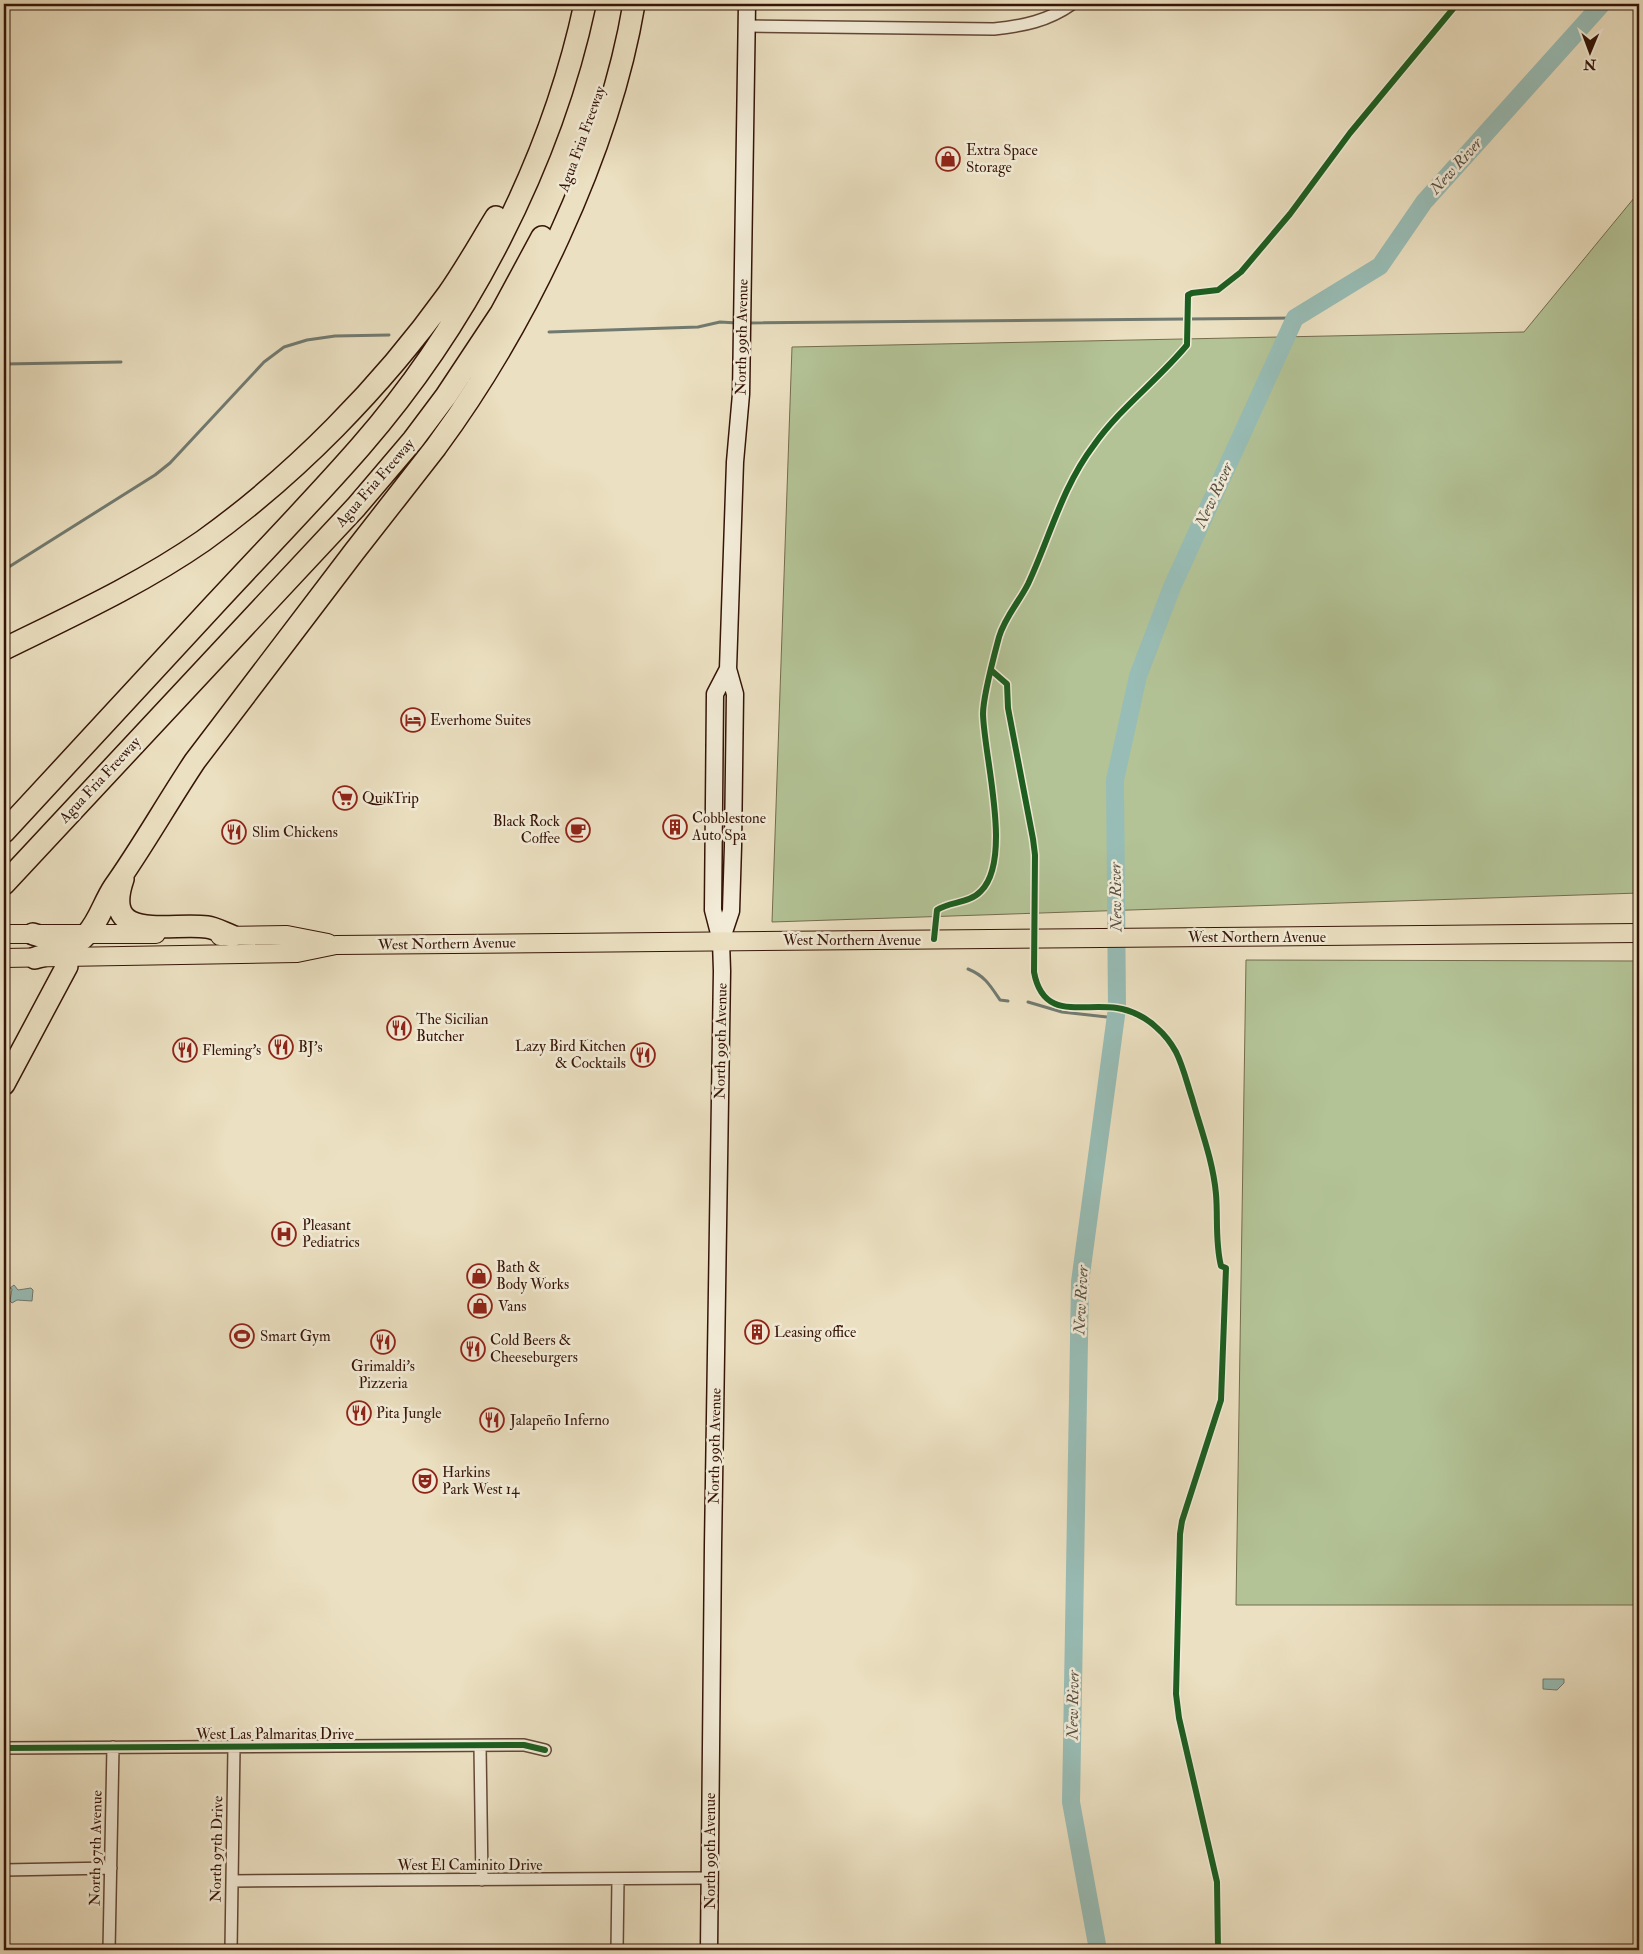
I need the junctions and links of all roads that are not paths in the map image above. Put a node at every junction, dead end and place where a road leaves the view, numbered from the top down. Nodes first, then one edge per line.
1 (585, 4) edge
2 (623, 4) edge
3 (634, 4) edge
4 (747, 4) edge
5 (1072, 4) edge
6 (747, 26) junction
7 (556, 106) junction
8 (4, 649) edge
9 (4, 832) edge
10 (125, 874) junction
11 (4, 884) edge
12 (88, 933) junction
13 (1639, 933) edge
14 (4, 934) edge
15 (33, 934) junction
16 (232, 936) junction
17 (721, 941) junction
18 (336, 945) junction
19 (65, 954) junction
20 (4, 958) edge
21 (35, 958) joint
22 (4, 1084) edge
23 (480, 1746) junction
24 (113, 1747) junction
25 (234, 1747) junction
26 (4, 1748) edge
27 (545, 1750) dead end
28 (111, 1868) junction
29 (4, 1870) edge
30 (709, 1878) junction
31 (618, 1879) junction
32 (482, 1880) junction
33 (232, 1882) junction
34 (109, 1950) edge
35 (231, 1950) edge
36 (617, 1950) edge
37 (709, 1950) edge

1 - 7 highway
2 - 11 highway, Agua Fria Freeway
3 - 10 highway
4 - 6 main road, North 99th Avenue
5 - 6 street
6 - 17 main road, North 99th Avenue
7 - 8 highway
7 - 9 highway
10 - 12 highway
10 - 16 highway
12 - 15 main road, West Northern Avenue
12 - 16 main road, West Northern Avenue
12 - 19 highway
13 - 17 main road, West Northern Avenue
14 - 15 main road, West Northern Avenue
15 - 19 highway
16 - 18 main road, West Northern Avenue
17 - 18 main road, West Northern Avenue
17 - 30 main road, North 99th Avenue
18 - 19 main road, West Northern Avenue
19 - 21 highway
19 - 22 highway
20 - 21 main road
23 - 25 street, West Las Palmaritas Drive
23 - 27 street, West Las Palmaritas Drive
23 - 32 street
24 - 25 street, West Las Palmaritas Drive
24 - 26 street, West Las Palmaritas Drive
24 - 28 street, North 97th Avenue
25 - 33 street, North 97th Drive
28 - 29 street
28 - 34 street, North 97th Avenue
30 - 31 street, West El Caminito Drive
30 - 37 main road, North 99th Avenue
31 - 32 street, West El Caminito Drive
31 - 36 street
32 - 33 street, West El Caminito Drive
33 - 35 street, North 97th Drive

